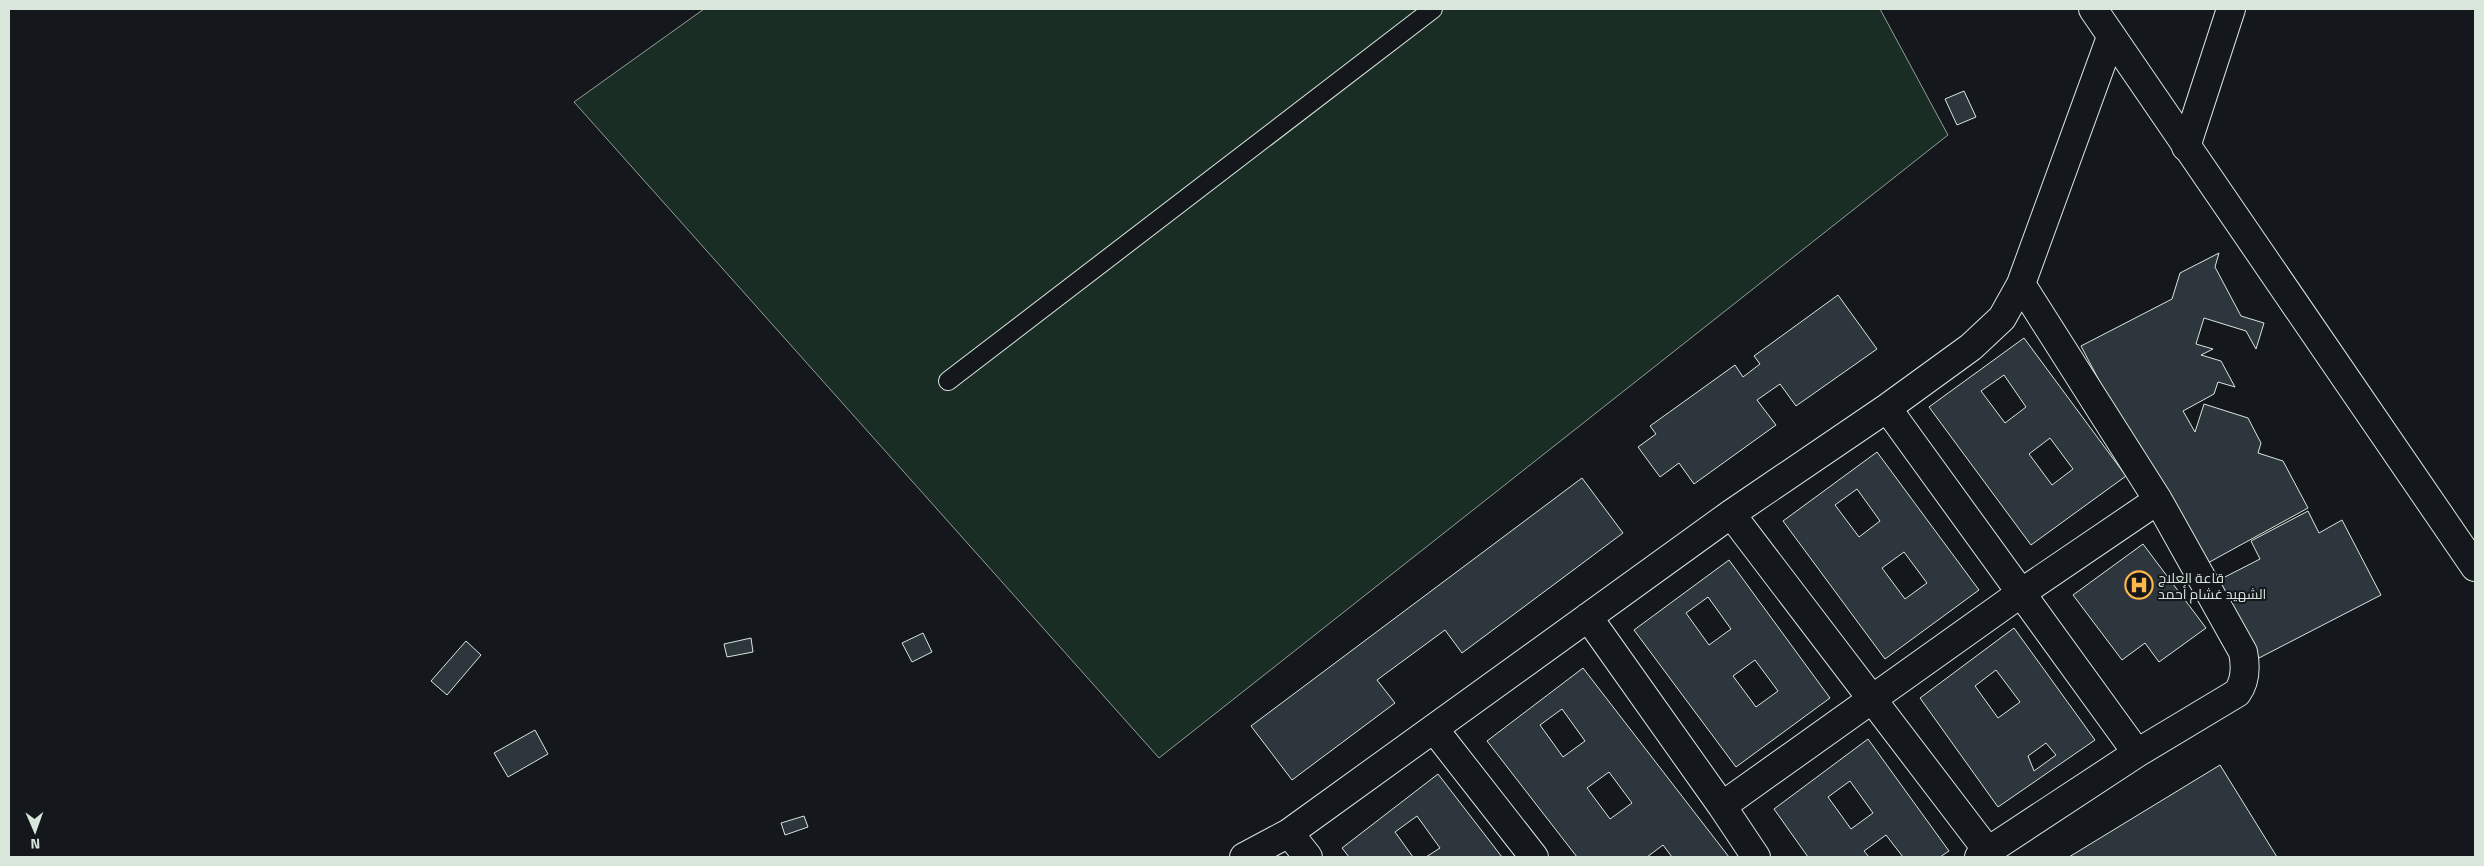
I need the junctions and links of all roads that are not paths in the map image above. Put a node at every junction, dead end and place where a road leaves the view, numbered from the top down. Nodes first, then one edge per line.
1 (1433, 9) edge
2 (2093, 9) edge
3 (2231, 9) edge
4 (2111, 37) junction
5 (2186, 147) junction
6 (2021, 284) junction
7 (948, 381) dead end
8 (1887, 408) junction
9 (2158, 500) junction
10 (1731, 514) junction
11 (2475, 566) edge
12 (2022, 593) junction
13 (1588, 617) junction
14 (1874, 699) junction
15 (1434, 729) junction
16 (2138, 753) junction
17 (1722, 806) junction
18 (1289, 833) junction
19 (1983, 854) edge
20 (1244, 857) edge
21 (1308, 857) edge
22 (1534, 857) edge
23 (1756, 857) edge

1 - 7 lane
2 - 4 street
3 - 5 street
4 - 5 street
4 - 6 street
5 - 11 street
6 - 8 street
6 - 9 street
8 - 10 street
8 - 12 street
9 - 12 street
9 - 16 street
10 - 13 street
10 - 14 street
12 - 14 street
12 - 16 street
13 - 15 street
13 - 17 street
14 - 17 street
14 - 19 street
15 - 18 street
15 - 22 street
16 - 19 street
17 - 23 street
18 - 20 street
18 - 21 street

